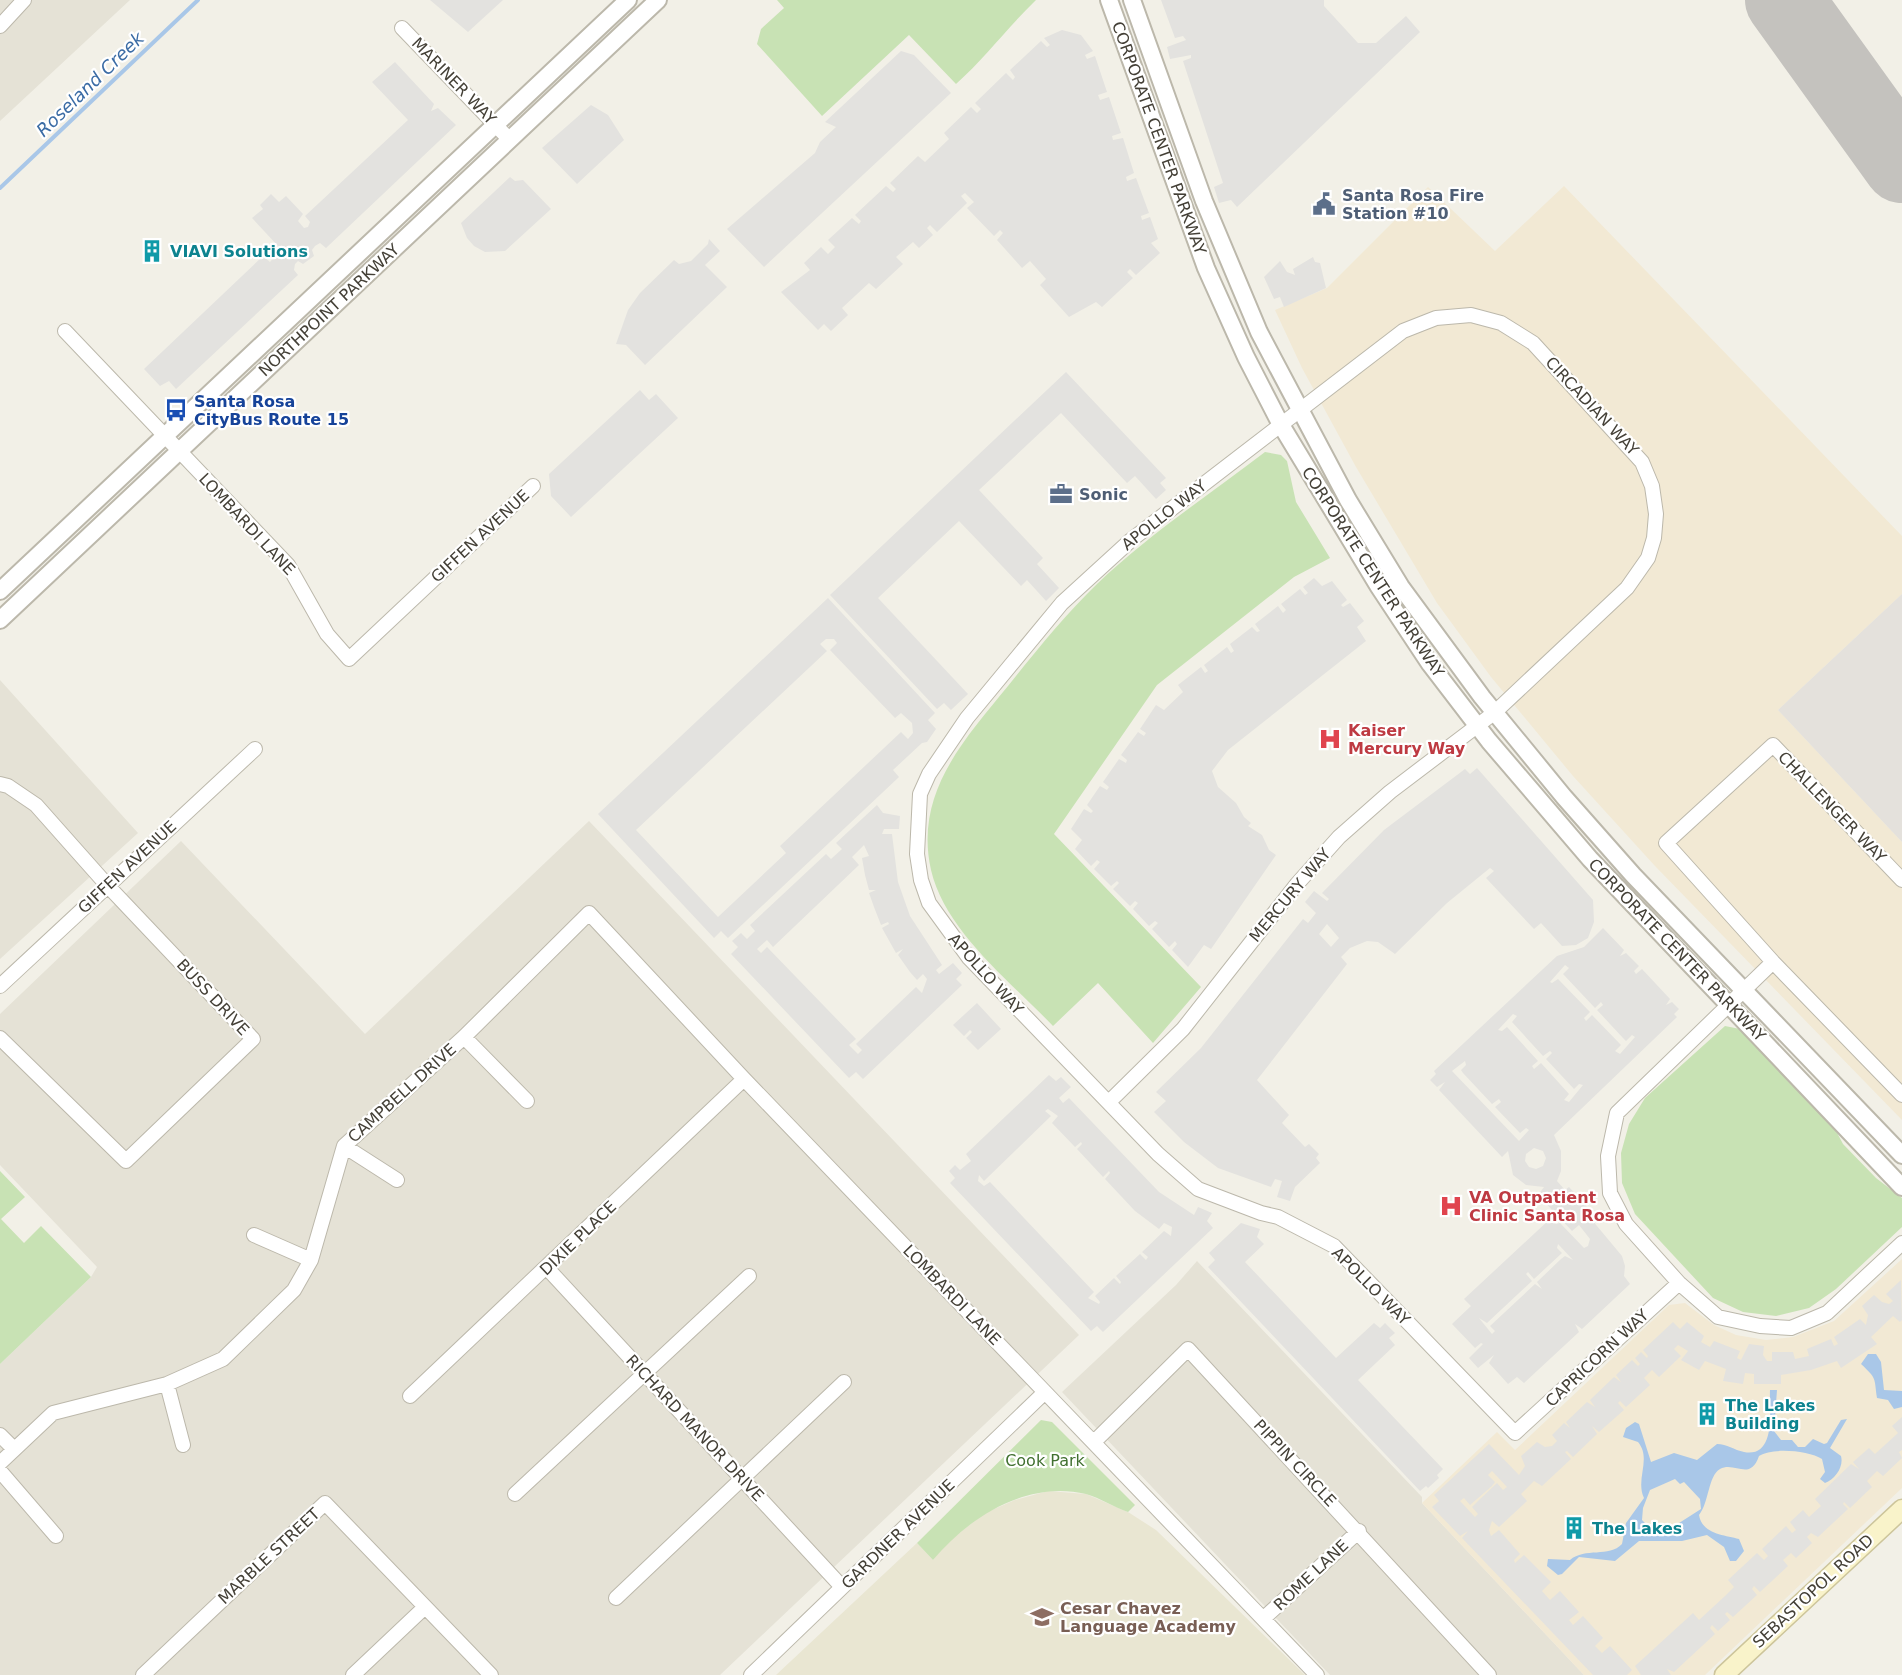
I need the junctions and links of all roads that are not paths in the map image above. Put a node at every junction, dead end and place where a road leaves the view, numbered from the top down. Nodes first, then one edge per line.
1 (24, 0) edge
2 (628, 0) edge
3 (658, 0) edge
4 (1108, 0) edge
5 (1132, 0) edge
6 (0, 26) edge
7 (402, 28) dead end
8 (500, 130) junction
9 (65, 331) dead end
10 (1299, 411) junction
11 (1281, 425) junction
12 (165, 436) junction
13 (179, 452) junction
14 (533, 486) dead end
15 (0, 591) edge
16 (0, 620) edge
17 (349, 659) joint
18 (1494, 713) junction
19 (1477, 726) junction
20 (255, 749) dead end
21 (0, 784) edge
22 (1902, 880) edge
23 (107, 885) junction
24 (589, 913) joint
25 (1773, 962) junction
26 (0, 986) edge
27 (1744, 989) junction
28 (1728, 1005) junction
29 (464, 1037) junction
30 (0, 1038) edge
31 (744, 1079) junction
32 (1902, 1095) edge
33 (527, 1101) dead end
34 (1109, 1102) junction
35 (344, 1146) junction
36 (1902, 1155) edge
37 (397, 1180) dead end
38 (1902, 1187) edge
39 (254, 1235) dead end
40 (1902, 1243) edge
41 (311, 1260) junction
42 (547, 1268) junction
43 (749, 1276) dead end
44 (1679, 1283) junction
45 (646, 1375) junction
46 (844, 1382) dead end
47 (167, 1384) junction
48 (1045, 1392) junction
49 (410, 1396) dead end
50 (1515, 1433) joint
51 (0, 1435) edge
52 (1094, 1442) junction
53 (183, 1445) dead end
54 (14, 1449) junction
55 (0, 1463) edge
56 (0, 1471) edge
57 (742, 1478) junction
58 (515, 1494) dead end
59 (1902, 1509) edge
60 (1359, 1531) junction
61 (56, 1536) dead end
62 (842, 1587) junction
63 (616, 1598) dead end
64 (425, 1607) junction
65 (1264, 1618) junction
66 (143, 1675) edge
67 (353, 1675) edge
68 (490, 1675) edge
69 (751, 1675) edge
70 (1317, 1675) edge
71 (1489, 1675) edge
72 (1724, 1675) edge

1 - 6 street
2 - 8 street, NORTHPOINT PARKWAY
3 - 13 street, NORTHPOINT PARKWAY
4 - 11 street, CORPORATE CENTER PARKWAY
5 - 10 street, CORPORATE CENTER PARKWAY
7 - 8 street, MARINER WAY
8 - 12 street, NORTHPOINT PARKWAY
9 - 12 street, LOMBARDI LANE
10 - 11 street, APOLLO WAY
10 - 18 street, CORPORATE CENTER PARKWAY
10 - 18 street, CIRCADIAN WAY
11 - 19 street, CORPORATE CENTER PARKWAY
11 - 34 street, APOLLO WAY
12 - 13 street, LOMBARDI LANE
12 - 15 street, NORTHPOINT PARKWAY
13 - 16 street, NORTHPOINT PARKWAY
13 - 17 street, LOMBARDI LANE
14 - 17 street, GIFFEN AVENUE
18 - 19 street, MERCURY WAY
18 - 27 street, CORPORATE CENTER PARKWAY
19 - 28 street, CORPORATE CENTER PARKWAY
19 - 34 street, MERCURY WAY
20 - 23 street, GIFFEN AVENUE
21 - 23 street, BUSS DRIVE
22 - 25 street, CHALLENGER WAY
23 - 26 street, GIFFEN AVENUE
23 - 30 street, BUSS DRIVE
24 - 29 street, CAMPBELL DRIVE
24 - 31 street, LOMBARDI LANE
25 - 27 street
25 - 32 street, CHALLENGER WAY
27 - 28 street
27 - 36 street, CORPORATE CENTER PARKWAY
28 - 38 street, CORPORATE CENTER PARKWAY
28 - 44 street
29 - 33 street
29 - 35 street, CAMPBELL DRIVE
31 - 42 street, DIXIE PLACE
31 - 48 street, LOMBARDI LANE
34 - 50 street, APOLLO WAY
35 - 37 street
35 - 41 street, CAMPBELL DRIVE
39 - 41 street
40 - 44 street
41 - 47 street, CAMPBELL DRIVE
42 - 45 street, RICHARD MANOR DRIVE
42 - 49 street, DIXIE PLACE
43 - 45 street
44 - 50 street, CAPRICORN WAY
45 - 57 street, RICHARD MANOR DRIVE
45 - 58 street
46 - 57 street
47 - 53 street
47 - 54 street, CAMPBELL DRIVE
48 - 52 street, LOMBARDI LANE
48 - 62 street, GARDNER AVENUE
51 - 54 street
52 - 60 street, PIPPIN CIRCLE
52 - 65 street, LOMBARDI LANE
54 - 55 street, CAMPBELL DRIVE
56 - 61 street
57 - 62 street, RICHARD MANOR DRIVE
57 - 63 street
59 - 72 main road, SEBASTOPOL ROAD
60 - 65 street, ROME LANE
60 - 71 street, PIPPIN CIRCLE
62 - 69 street, GARDNER AVENUE
64 - 66 street, MARBLE STREET
64 - 67 street
64 - 68 street, MARBLE STREET
65 - 70 street, LOMBARDI LANE

